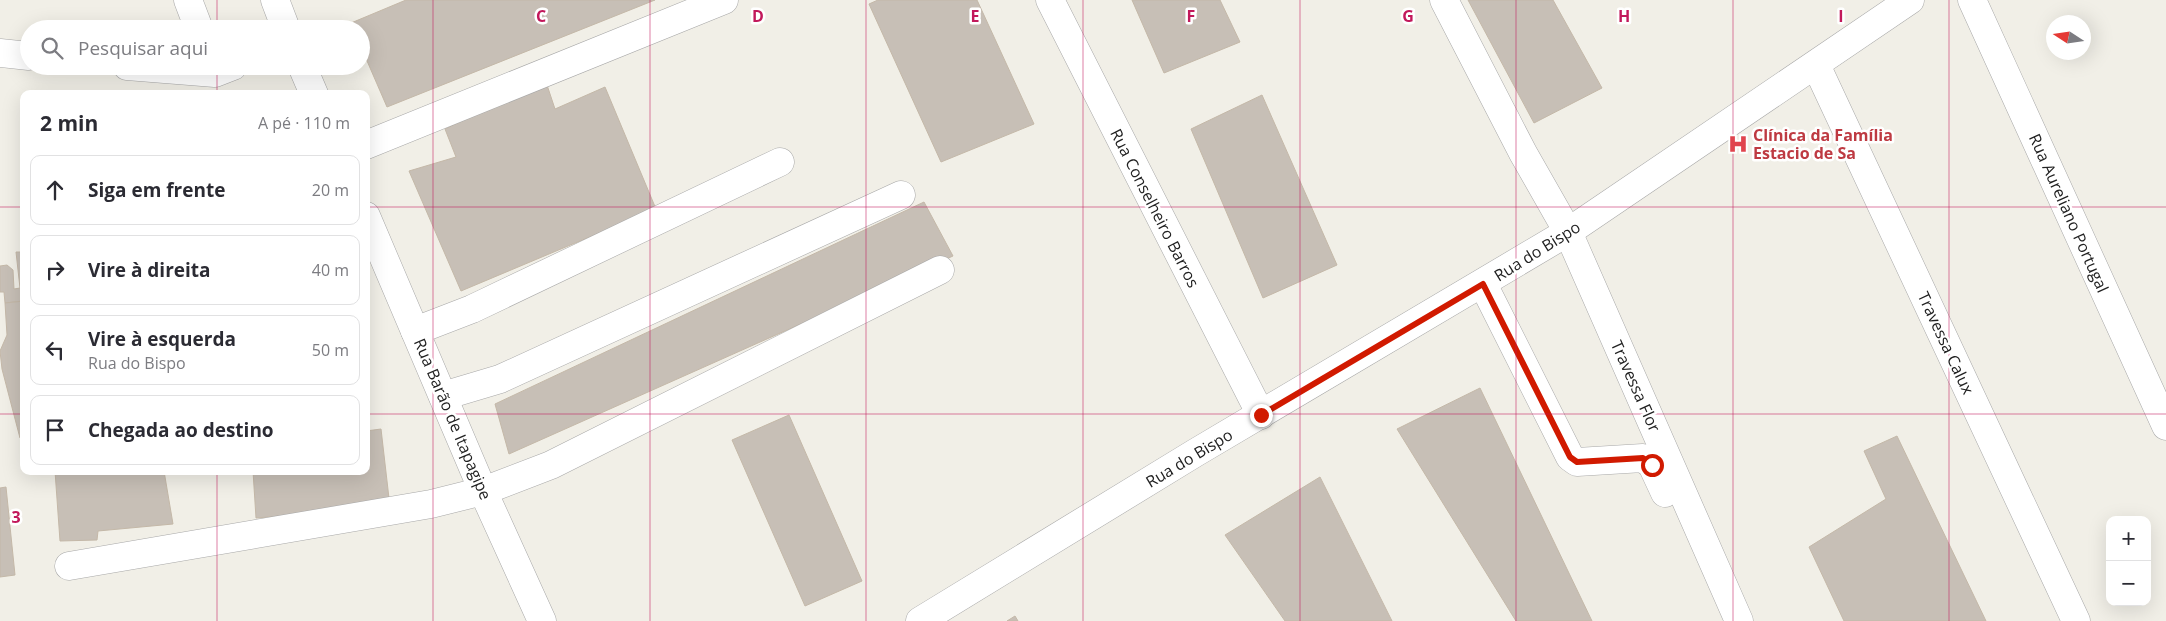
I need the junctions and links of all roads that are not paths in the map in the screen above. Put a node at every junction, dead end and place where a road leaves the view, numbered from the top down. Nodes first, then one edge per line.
1 (188, 0) edge
2 (275, 0) edge
3 (724, 0) edge
4 (1050, 0) edge
5 (1444, 0) edge
6 (1910, 0) edge
7 (1972, 0) edge
8 (196, 20) edge
9 (283, 20) edge
10 (0, 53) edge
11 (20, 55) edge
12 (1816, 65) junction
13 (306, 75) edge
14 (312, 90) edge
15 (370, 143) edge
16 (780, 162) dead end
17 (901, 195) dead end
18 (370, 225) edge
19 (1568, 232) junction
20 (940, 270) dead end
21 (1483, 284) junction
22 (415, 331) junction
23 (443, 396) junction
24 (1261, 415) junction
25 (2166, 426) edge
26 (483, 491) junction
27 (69, 566) dead end
28 (1700, 568) dead end
29 (542, 621) edge
30 (920, 621) edge
31 (1739, 621) edge
32 (2076, 621) edge

1 - 8 street
2 - 9 street
3 - 15 street
4 - 24 street, Rua Conselheiro Barros
5 - 19 street, Travessa Flor
6 - 12 street, Rua do Bispo
7 - 25 street, Rua Aureliano Portugal
10 - 11 street
12 - 19 street, Rua do Bispo
12 - 32 street, Travessa Calux
13 - 14 street
16 - 22 street
17 - 23 street
18 - 22 street, Rua Barão de Itapagipe
19 - 21 street, Rua do Bispo
19 - 31 street, Travessa Flor
20 - 26 street
21 - 24 street, Rua do Bispo
21 - 28 street
22 - 23 street, Rua Barão de Itapagipe
23 - 26 street, Rua Barão de Itapagipe
24 - 30 street, Rua do Bispo
26 - 27 street
26 - 29 street, Rua Barão de Itapagipe

